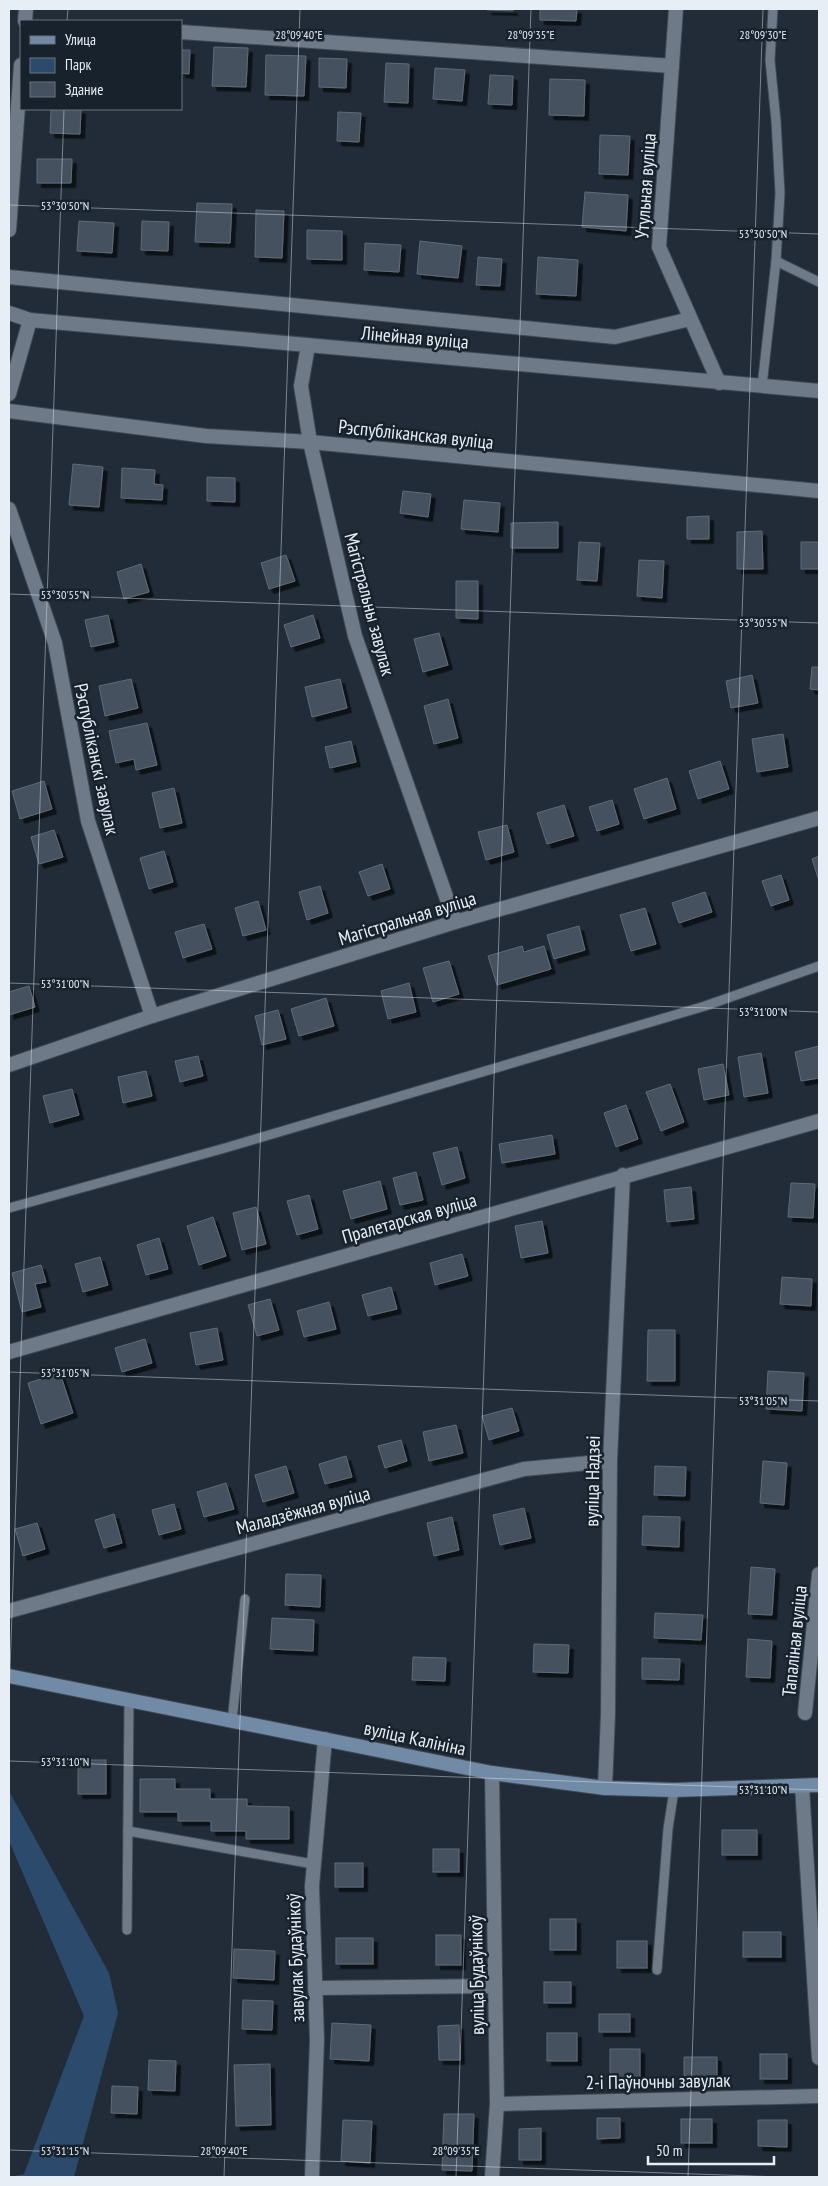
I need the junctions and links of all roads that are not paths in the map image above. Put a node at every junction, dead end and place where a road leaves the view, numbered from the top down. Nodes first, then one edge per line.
1 (676, 9) edge
2 (773, 9) edge
3 (182, 32) edge
4 (672, 66) junction
5 (20, 79) edge
6 (9, 230) edge
7 (776, 261) junction
8 (9, 276) edge
9 (819, 282) edge
10 (9, 313) edge
11 (690, 319) junction
12 (30, 320) junction
13 (308, 346) junction
14 (719, 383) junction
15 (762, 386) junction
16 (819, 391) edge
17 (9, 394) edge
18 (9, 411) edge
19 (310, 442) junction
20 (819, 491) edge
21 (9, 509) edge
22 (819, 818) edge
23 (455, 922) junction
24 (819, 966) edge
25 (152, 1016) junction
26 (9, 1065) edge
27 (819, 1121) edge
28 (623, 1176) junction
29 (9, 1208) edge
30 (9, 1352) edge
31 (610, 1461) junction
32 (819, 1574) edge
33 (245, 1599) dead end
34 (9, 1611) edge
35 (9, 1676) edge
36 (129, 1700) junction
37 (805, 1712) dead end
38 (232, 1720) junction
39 (325, 1739) junction
40 (492, 1773) junction
41 (819, 1784) edge
42 (802, 1786) junction
43 (605, 1788) junction
44 (674, 1790) junction
45 (128, 1832) junction
46 (314, 1864) junction
47 (127, 1930) dead end
48 (658, 1970) dead end
49 (494, 1986) junction
50 (315, 1988) junction
51 (819, 2058) edge
52 (819, 2096) edge
53 (497, 2104) junction
54 (312, 2177) edge
55 (492, 2177) edge

1 - 4 street, Утульная вуліца
2 - 7 lane
3 - 4 street
4 - 11 street, Утульная вуліца
5 - 6 street
7 - 9 lane
7 - 15 lane
8 - 11 street, Лінейная вуліца
10 - 12 street, Лінейная вуліца
11 - 14 street, Утульная вуліца
12 - 13 street, Лінейная вуліца
12 - 17 street
13 - 14 street, Лінейная вуліца
13 - 19 street, Магістральны завулак
14 - 15 street, Лінейная вуліца
15 - 16 street, Лінейная вуліца
18 - 19 street, Рэспубліканская вуліца
19 - 20 street, Рэспубліканская вуліца
19 - 23 street, Магістральны завулак
21 - 25 street, Рэспубліканскі завулак
22 - 23 street, Магістральная вуліца
23 - 25 street, Магістральная вуліца
24 - 29 lane
25 - 26 street, Магістральная вуліца
27 - 28 street, Пралетарская вуліца
28 - 30 street, Пралетарская вуліца
28 - 31 street, вуліца Надзеі
31 - 34 street, Маладзёжная вуліца
31 - 43 street, вуліца Надзеі
32 - 37 street, Тапаліная вуліца
33 - 38 lane
35 - 36 main road, вуліца Калініна
36 - 38 main road, вуліца Калініна
36 - 45 lane
38 - 39 main road, вуліца Калініна
39 - 40 main road, вуліца Калініна
39 - 46 street, завулак Будаўнікоў
40 - 43 main road, вуліца Калініна
40 - 49 street, вуліца Будаўнікоў
41 - 42 main road, вуліца Калініна
42 - 44 main road, вуліца Калініна
42 - 51 street
43 - 44 main road, вуліца Калініна
44 - 48 lane
45 - 46 lane
45 - 47 lane
46 - 50 street, завулак Будаўнікоў
49 - 50 street
49 - 53 street, вуліца Будаўнікоў
50 - 54 street, завулак Будаўнікоў
52 - 53 street, 2-і Паўночны завулак
53 - 55 street, вуліца Будаўнікоў

